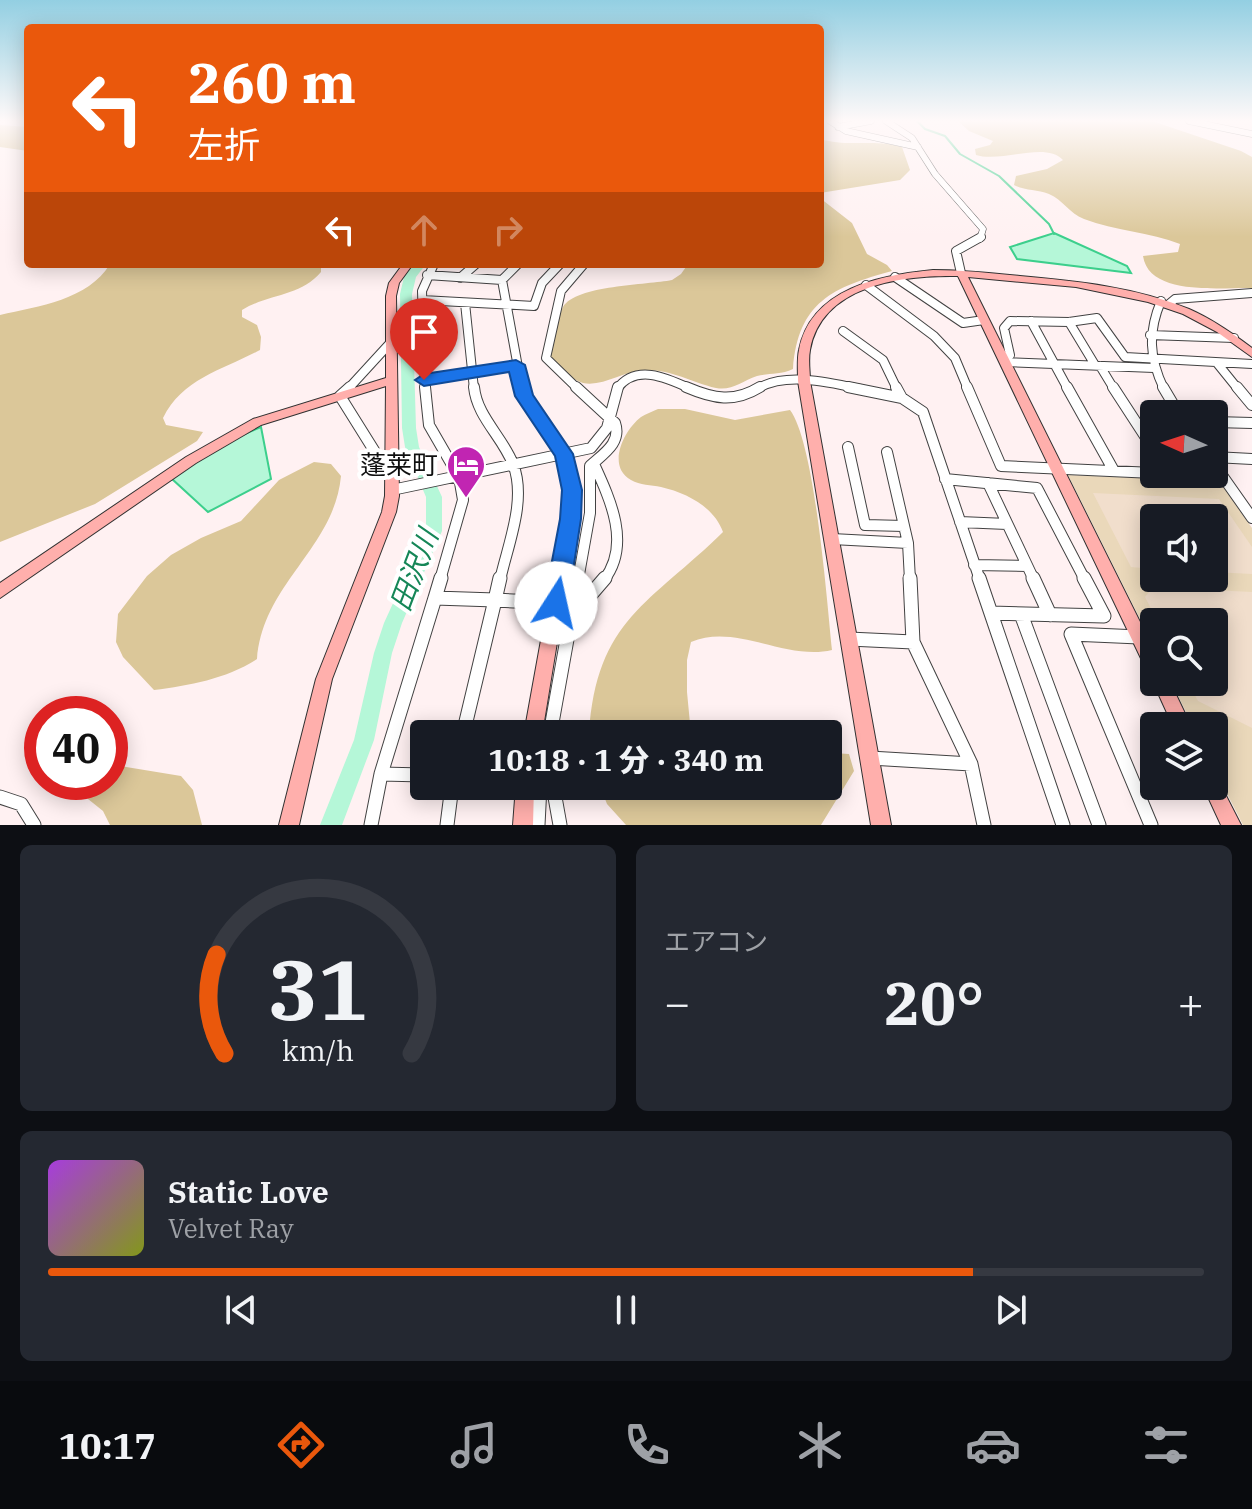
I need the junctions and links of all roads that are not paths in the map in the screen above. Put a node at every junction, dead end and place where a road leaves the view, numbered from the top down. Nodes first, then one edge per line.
1 (926, 160) edge
2 (405, 268) edge
3 (431, 268) edge
4 (471, 268) edge
5 (514, 268) edge
6 (556, 268) edge
7 (581, 268) edge
8 (961, 273) junction
9 (427, 275) junction
10 (895, 277) junction
11 (460, 278) junction
12 (502, 280) junction
13 (866, 285) junction
14 (1252, 293) edge
15 (422, 300) junction
16 (1165, 302) junction
17 (465, 303) junction
18 (506, 306) junction
19 (984, 320) junction
20 (1031, 321) junction
21 (1069, 322) junction
22 (843, 331) dead end
23 (1150, 335) junction
24 (1234, 338) junction
25 (392, 341) junction
26 (1252, 353) edge
27 (1003, 359) junction
28 (1217, 363) junction
29 (1055, 364) junction
30 (1252, 364) edge
31 (516, 365) junction
32 (1153, 365) junction
33 (1098, 366) junction
34 (471, 373) junction
35 (392, 380) junction
36 (424, 380) junction
37 (804, 381) junction
38 (340, 396) junction
39 (902, 398) junction
40 (1172, 400) edge
41 (1252, 405) edge
42 (611, 419) junction
43 (1228, 422) edge
44 (1252, 423) edge
45 (1140, 429) edge
46 (848, 447) dead end
47 (887, 452) dead end
48 (564, 454) junction
49 (1228, 458) edge
50 (1252, 459) edge
51 (513, 464) junction
52 (594, 464) junction
53 (1058, 468) junction
54 (1114, 471) junction
55 (1140, 472) edge
56 (393, 473) junction
57 (459, 477) junction
58 (945, 479) junction
59 (988, 483) junction
60 (1228, 484) edge
61 (392, 490) junction
62 (1238, 497) junction
63 (1252, 498) edge
64 (1252, 518) edge
65 (960, 522) junction
66 (1007, 524) junction
67 (904, 526) junction
68 (832, 539) junction
69 (908, 543) junction
70 (974, 565) junction
71 (1027, 566) junction
72 (0, 591) edge
73 (435, 598) junction
74 (495, 600) junction
75 (556, 603) junction
76 (991, 613) junction
77 (1021, 614) junction
78 (1050, 615) junction
79 (572, 617) junction
80 (1139, 637) joint
81 (849, 639) junction
82 (913, 642) junction
83 (466, 720) edge
84 (535, 720) edge
85 (553, 720) edge
86 (870, 758) junction
87 (971, 764) junction
88 (381, 774) junction
89 (410, 775) edge
90 (450, 800) edge
91 (524, 800) edge
92 (539, 800) edge
93 (556, 800) edge
94 (1219, 800) edge
95 (2, 802) edge
96 (34, 825) edge
97 (289, 825) edge
98 (371, 825) edge
99 (447, 825) edge
100 (523, 825) edge
101 (538, 825) edge
102 (560, 825) edge
103 (881, 825) edge
104 (984, 825) edge
105 (1063, 825) edge
106 (1099, 825) edge
107 (1151, 825) edge
108 (1231, 825) edge

1 - 8 street
2 - 25 street
3 - 9 street
4 - 11 street
5 - 12 street
6 - 18 street
7 - 42 street
8 - 10 street
8 - 16 street
8 - 19 street
9 - 11 street
9 - 15 street
10 - 13 street
10 - 19 street
11 - 12 street
12 - 18 street
13 - 37 street
13 - 53 street
14 - 16 street
15 - 17 street
15 - 36 street
16 - 23 street
16 - 24 street
17 - 18 street
17 - 34 street
18 - 31 street
19 - 27 street
20 - 21 street
20 - 27 street
20 - 29 street
21 - 32 street
21 - 33 street
22 - 39 street
23 - 24 street
23 - 32 street
24 - 26 street
25 - 35 street
25 - 38 street
27 - 29 street
27 - 53 street
28 - 30 street
28 - 32 street
28 - 41 street
29 - 33 street
29 - 54 street
31 - 34 street
31 - 48 street
32 - 33 street
32 - 40 street
33 - 45 street
34 - 36 street
34 - 51 street
35 - 38 street
35 - 56 street
36 - 57 street
37 - 39 street
37 - 42 street
37 - 68 street
38 - 56 street
38 - 72 street
39 - 58 street
42 - 48 street
42 - 52 street
43 - 44 street
46 - 67 street
47 - 67 street
48 - 51 street
48 - 75 street
49 - 50 street
51 - 57 street
51 - 74 street
52 - 79 street
52 - 79 street
53 - 54 street
53 - 80 street
54 - 55 street
56 - 61 street
57 - 61 street
57 - 73 street
58 - 59 street
58 - 65 street
59 - 66 street
59 - 78 street
60 - 62 street
61 - 97 street
62 - 63 street
62 - 64 street
65 - 66 street
65 - 70 street
66 - 71 street
67 - 69 street
68 - 69 street
68 - 81 street
69 - 82 street
70 - 71 street
70 - 76 street
71 - 78 street
73 - 74 street
73 - 88 street
74 - 75 street
74 - 83 street
75 - 84 street
76 - 77 street
76 - 105 street
77 - 78 street
77 - 106 street
79 - 85 street
80 - 107 street
81 - 82 street
81 - 86 street
82 - 87 street
86 - 87 street
86 - 103 street
87 - 104 street
88 - 89 street
88 - 98 street
90 - 99 street
91 - 100 street
92 - 101 street
93 - 102 street
94 - 108 street
95 - 96 street

